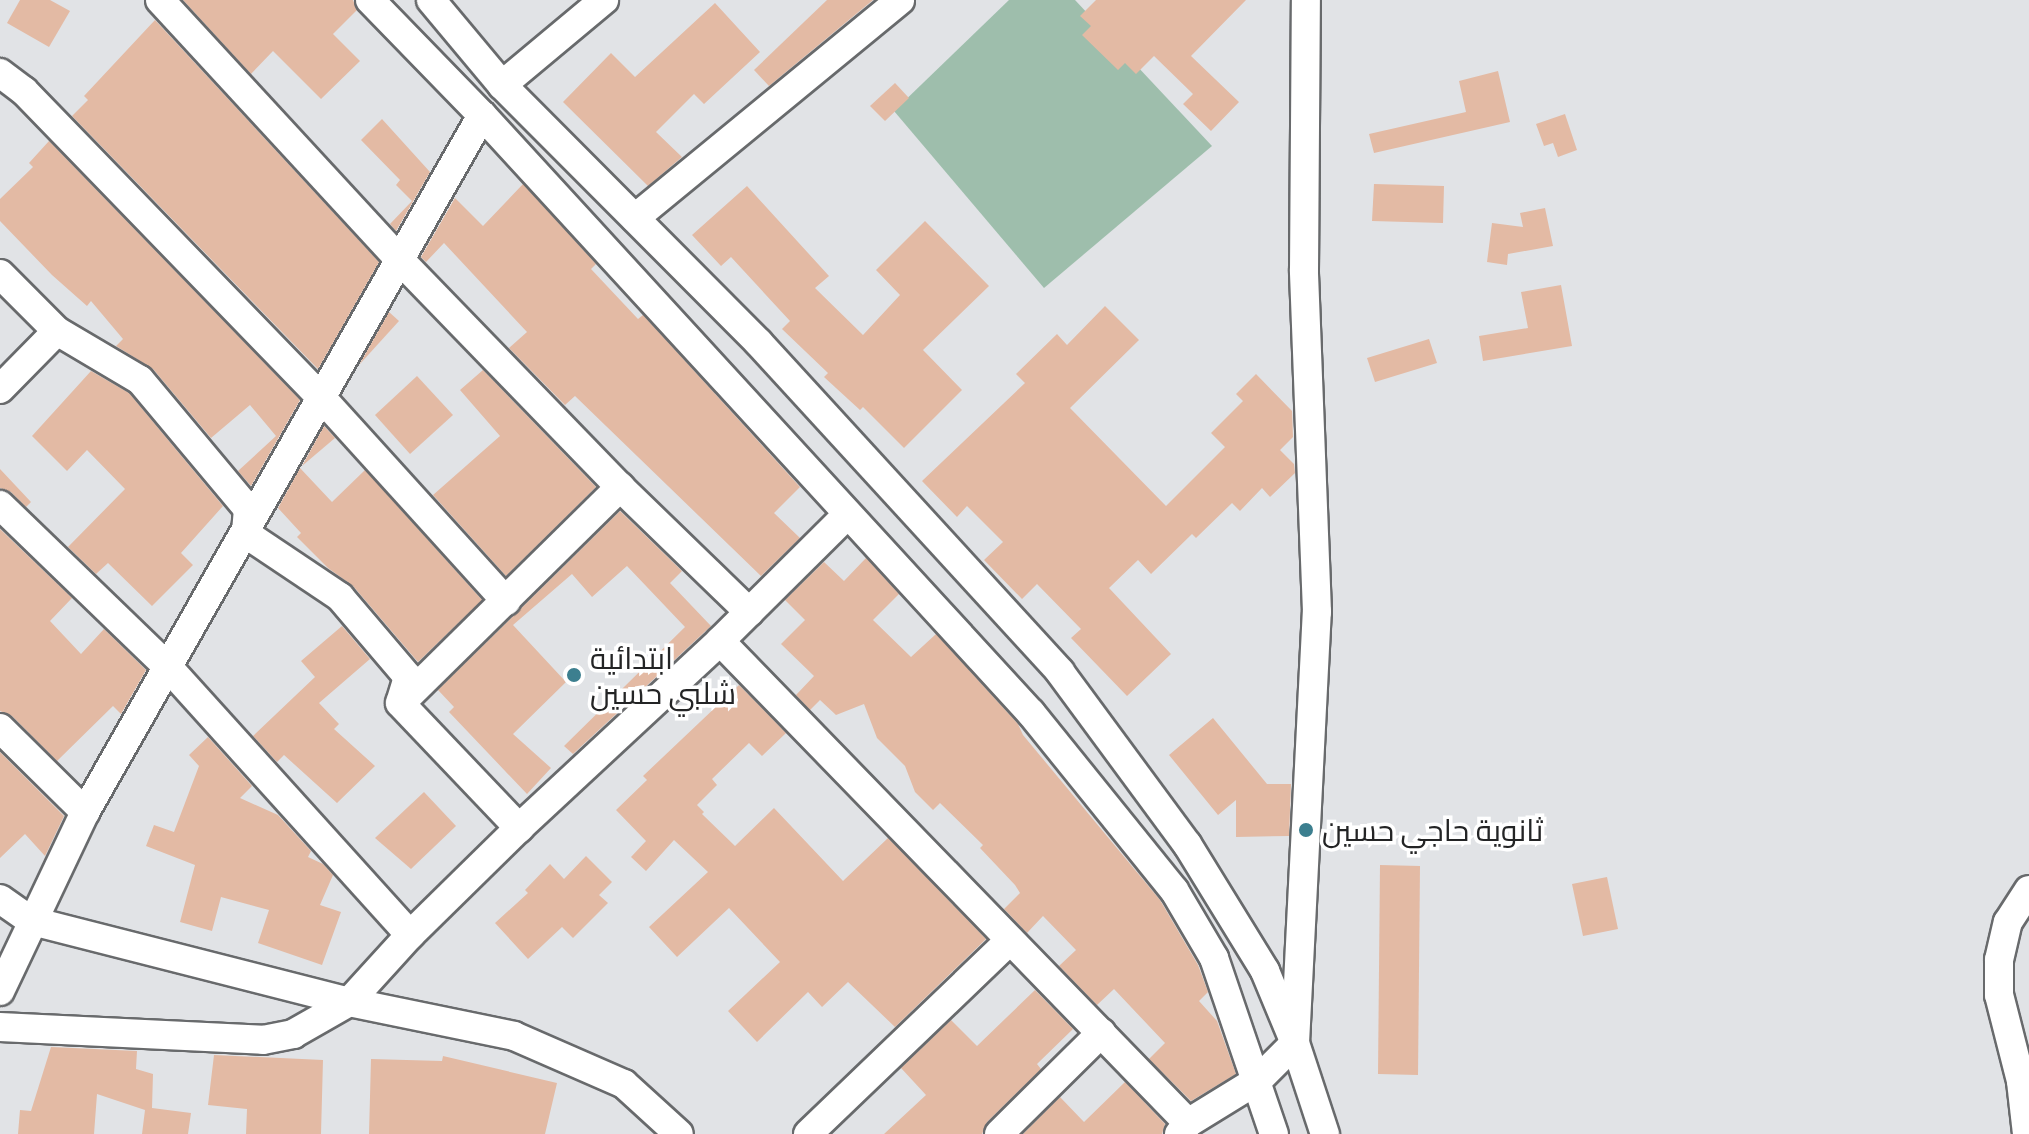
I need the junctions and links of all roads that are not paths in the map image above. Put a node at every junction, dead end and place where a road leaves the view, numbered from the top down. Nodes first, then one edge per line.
1 (160, 0) edge
2 (370, 0) edge
3 (431, 0) edge
4 (604, 0) edge
5 (900, 0) edge
6 (1306, 0) edge
7 (0, 73) edge
8 (502, 85) junction
9 (482, 115) junction
10 (635, 218) junction
11 (399, 259) junction
12 (0, 274) edge
13 (57, 331) junction
14 (0, 389) edge
15 (320, 396) junction
16 (620, 487) junction
17 (0, 505) edge
18 (847, 515) junction
19 (246, 534) junction
20 (506, 601) junction
21 (749, 612) junction
22 (720, 641) junction
23 (168, 667) junction
24 (400, 703) junction
25 (0, 728) edge
26 (85, 812) junction
27 (519, 828) junction
28 (2029, 890) edge
29 (0, 899) edge
30 (32, 921) junction
31 (410, 935) junction
32 (1010, 940) junction
33 (0, 991) edge
34 (349, 1002) junction
35 (0, 1027) edge
36 (1101, 1033) junction
37 (1295, 1043) junction
38 (1258, 1080) junction
39 (1184, 1128) edge
40 (679, 1134) edge
41 (808, 1134) edge
42 (999, 1134) edge
43 (1274, 1134) edge
44 (1325, 1134) edge
45 (2027, 1134) edge

1 - 11 street
2 - 9 street
3 - 8 street
4 - 8 street
5 - 10 street
6 - 37 street
7 - 15 street
8 - 10 street
9 - 11 street
9 - 18 street
10 - 37 street
11 - 15 street
11 - 16 street
12 - 13 street
13 - 14 street
13 - 19 street
15 - 19 street
15 - 20 street
16 - 20 street
16 - 21 street
17 - 23 street
18 - 21 street
18 - 38 street
19 - 23 street
19 - 24 street
20 - 24 street
21 - 22 street
22 - 27 street
22 - 32 street
23 - 26 street
23 - 31 street
24 - 27 street
25 - 26 street
26 - 30 street
27 - 31 street
28 - 45 street
29 - 30 street
30 - 33 street
30 - 34 street
31 - 34 street
32 - 36 street
32 - 41 street
34 - 35 street
34 - 40 street
36 - 39 street
36 - 42 street
37 - 38 street
37 - 44 street
38 - 39 street
38 - 43 street

